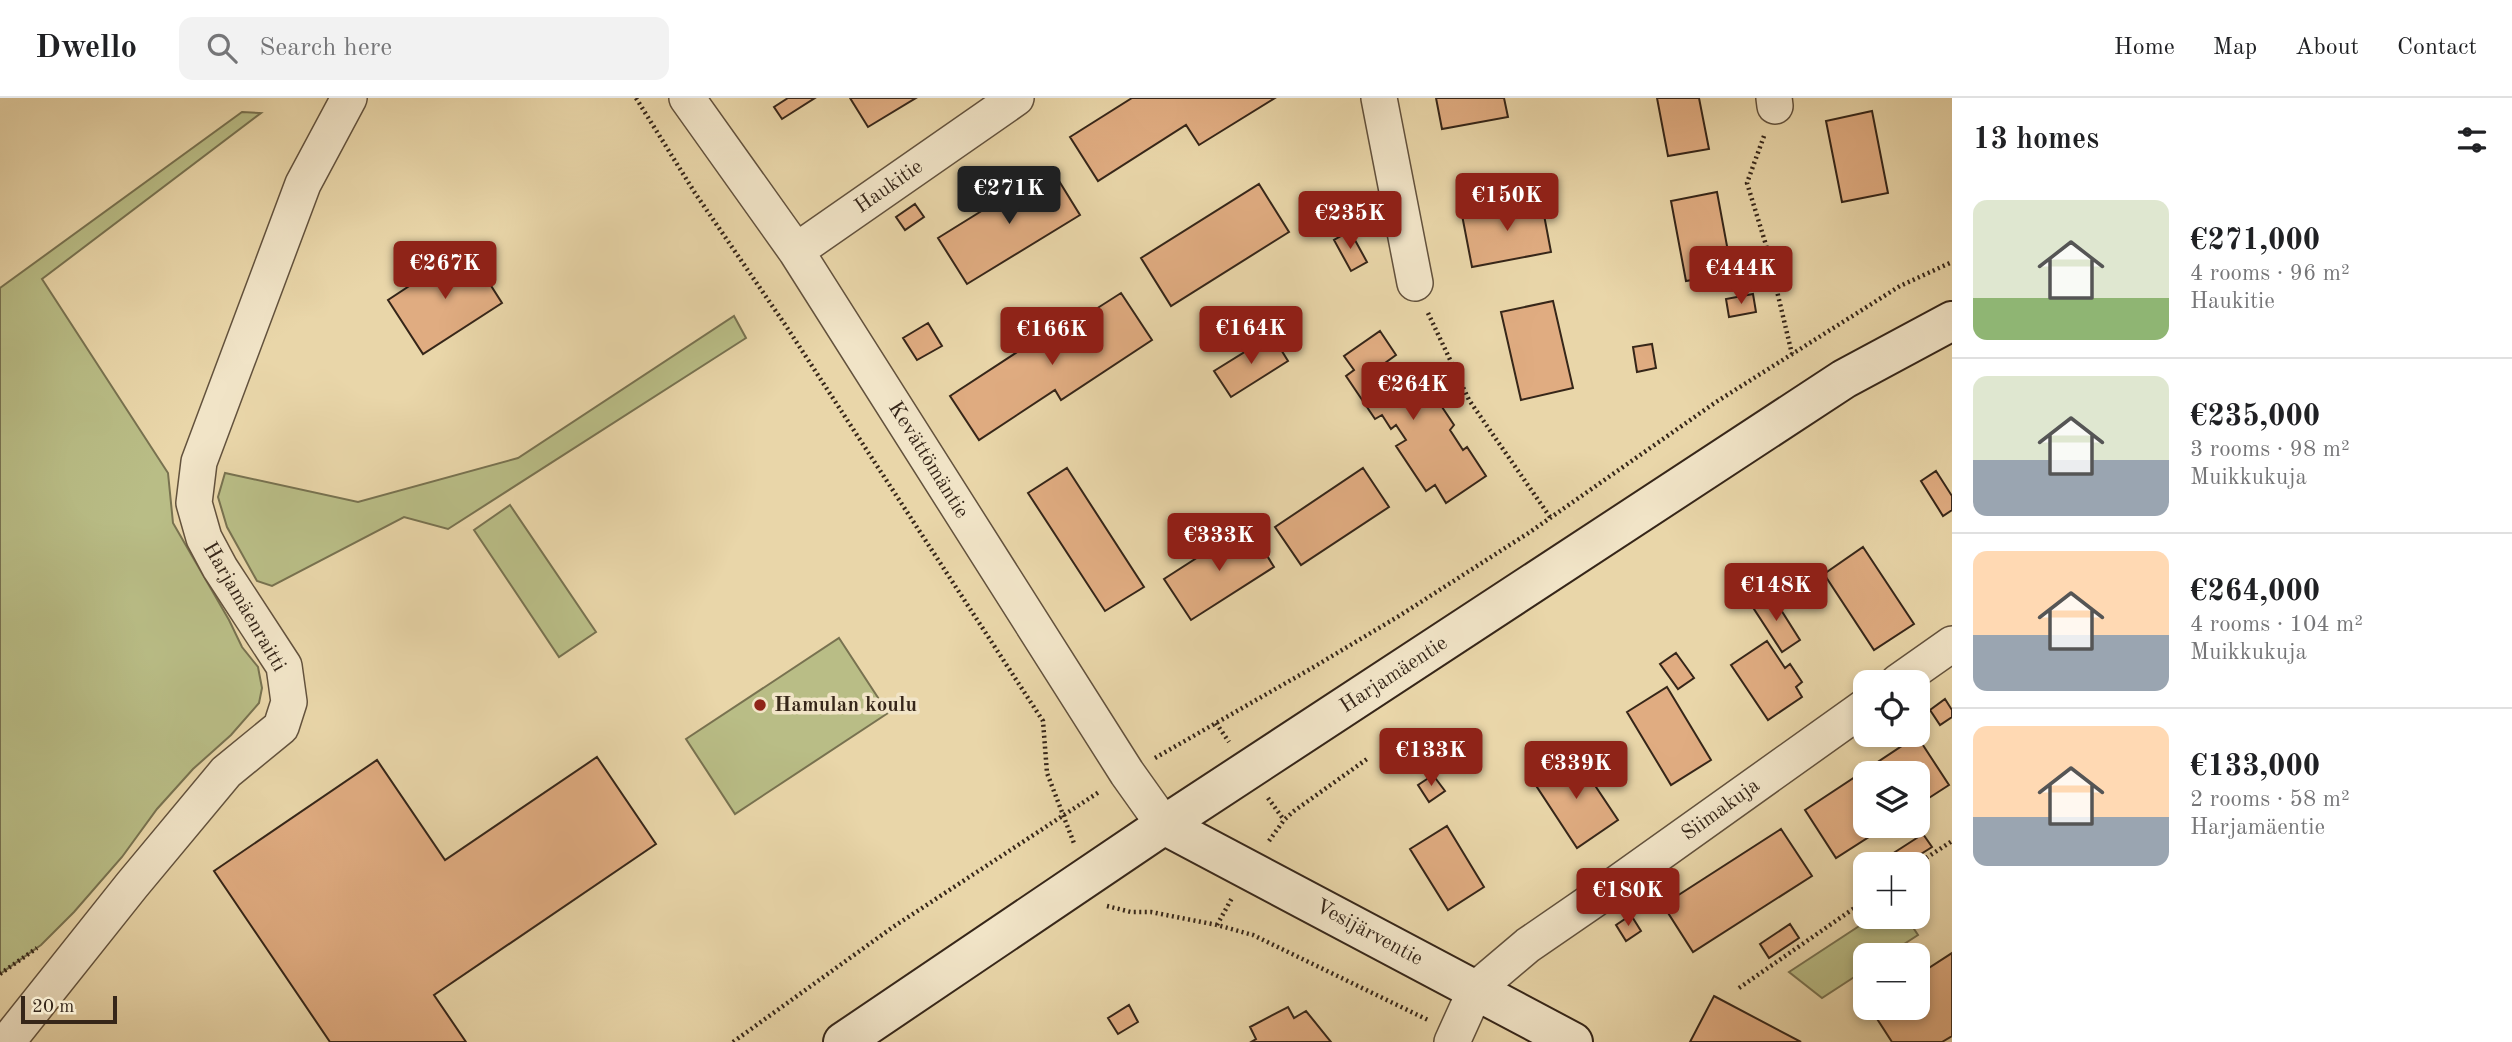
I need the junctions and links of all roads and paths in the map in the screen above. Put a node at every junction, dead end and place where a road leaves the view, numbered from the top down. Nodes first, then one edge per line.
1 (349, 98) edge
2 (636, 98) edge
3 (687, 98) edge
4 (1016, 98) edge
5 (1379, 98) edge
6 (1775, 102) edge
7 (796, 251) junction
8 (1952, 262) edge
9 (1415, 284) joint
10 (1952, 321) edge
11 (1792, 354) junction
12 (1550, 517) junction
13 (1952, 644) edge
14 (1915, 670) edge
15 (1853, 715) edge
16 (1367, 760) dead end
17 (1127, 773) junction
18 (1063, 816) junction
19 (1284, 820) dead end
20 (1164, 825) junction
21 (1952, 841) edge
22 (1930, 855) edge
23 (1087, 876) junction
24 (1853, 909) edge
25 (1739, 988) dead end
26 (1476, 989) junction
27 (1454, 1038) edge
28 (7, 1042) edge
29 (733, 1042) edge
30 (843, 1042) edge
31 (1573, 1042) edge

1 - 28 street, Harjamäenraitti
2 - 18 path
3 - 7 street, Kevättömäntie
4 - 7 street, Haukitie
5 - 9 street
6 - 11 path
7 - 17 street, Kevättömäntie
8 - 11 path
9 - 12 path
10 - 20 street, Harjamäentie
11 - 12 path
12 - 17 path
13 - 14 street
15 - 26 street, Siimakuja
16 - 19 path
17 - 18 path
17 - 20 street, Kevättömäntie
18 - 23 path
18 - 29 path
20 - 23 street, Harjamäentie
20 - 26 street, Vesijärventie
21 - 22 path
23 - 27 path
23 - 30 street, Harjamäentie
24 - 25 path
26 - 27 street
26 - 31 street, Vesijärventie

